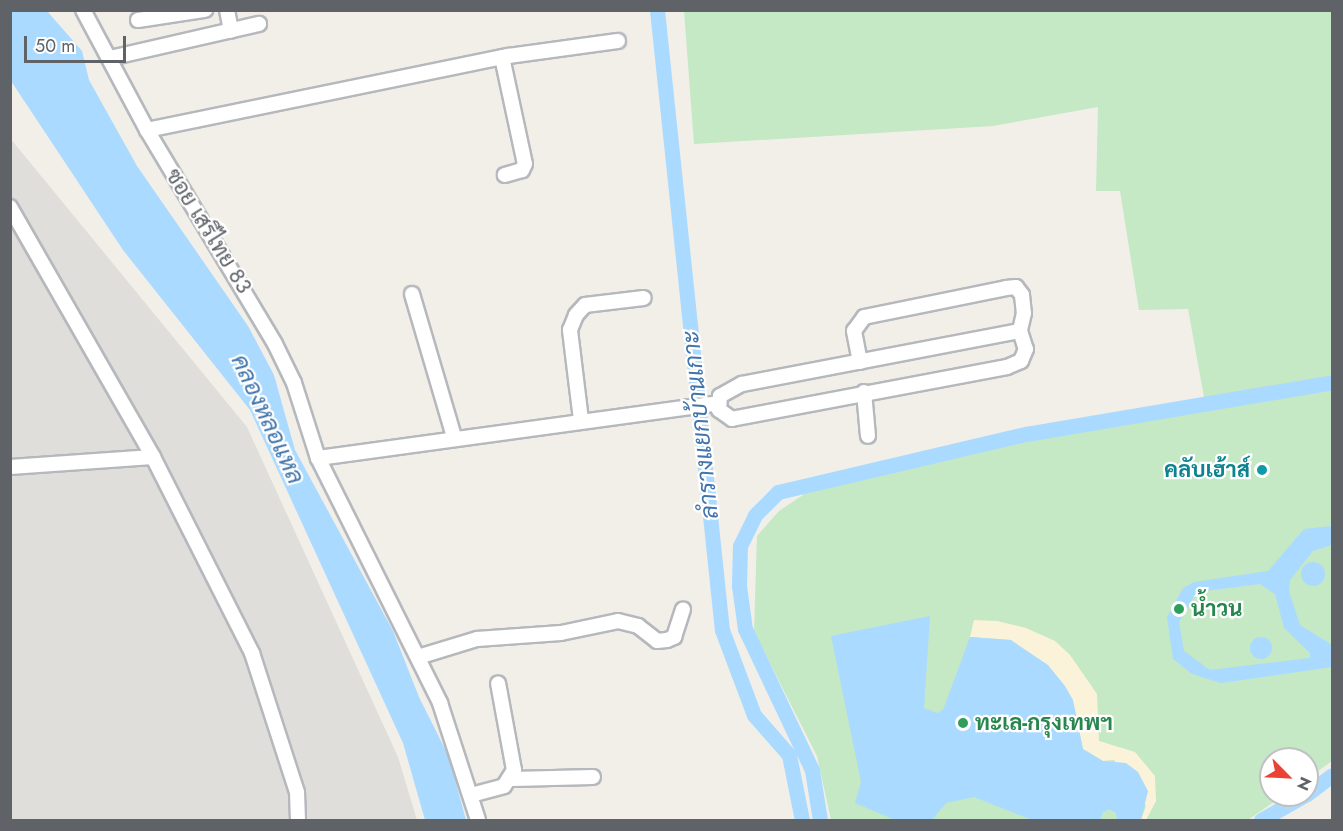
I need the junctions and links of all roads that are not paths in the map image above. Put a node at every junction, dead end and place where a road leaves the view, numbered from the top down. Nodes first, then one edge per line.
1 (83, 10) edge
2 (205, 10) edge
3 (227, 10) edge
4 (138, 20) dead end
5 (259, 24) dead end
6 (231, 31) junction
7 (618, 41) dead end
8 (502, 57) junction
9 (110, 58) junction
10 (147, 130) junction
11 (505, 175) dead end
12 (10, 207) edge
13 (412, 294) dead end
14 (644, 298) dead end
15 (1020, 332) junction
16 (860, 362) junction
17 (864, 392) junction
18 (712, 403) junction
19 (581, 420) junction
20 (868, 436) dead end
21 (454, 437) junction
22 (153, 457) junction
23 (318, 458) junction
24 (10, 467) edge
25 (683, 609) dead end
26 (418, 657) junction
27 (498, 683) dead end
28 (593, 777) dead end
29 (512, 779) junction
30 (471, 795) junction
31 (298, 820) edge
32 (478, 820) edge

1 - 9 street, ซอย เสรีไทย 83
2 - 4 street
3 - 6 street
5 - 6 street
6 - 9 street
7 - 8 street
8 - 10 street
8 - 11 street
9 - 10 street, ซอย เสรีไทย 83
10 - 23 street, ซอย เสรีไทย 83
12 - 22 street
13 - 21 street
14 - 19 street
15 - 16 street
15 - 16 street
15 - 17 street
16 - 18 street
17 - 18 street
17 - 20 street
18 - 19 street
19 - 21 street
21 - 23 street
22 - 24 street
22 - 31 street
23 - 26 street, ซอย เสรีไทย 83
25 - 26 street
26 - 30 street, ซอย เสรีไทย 83
27 - 29 street
28 - 29 street
29 - 30 street
30 - 32 street, ซอย เสรีไทย 83

